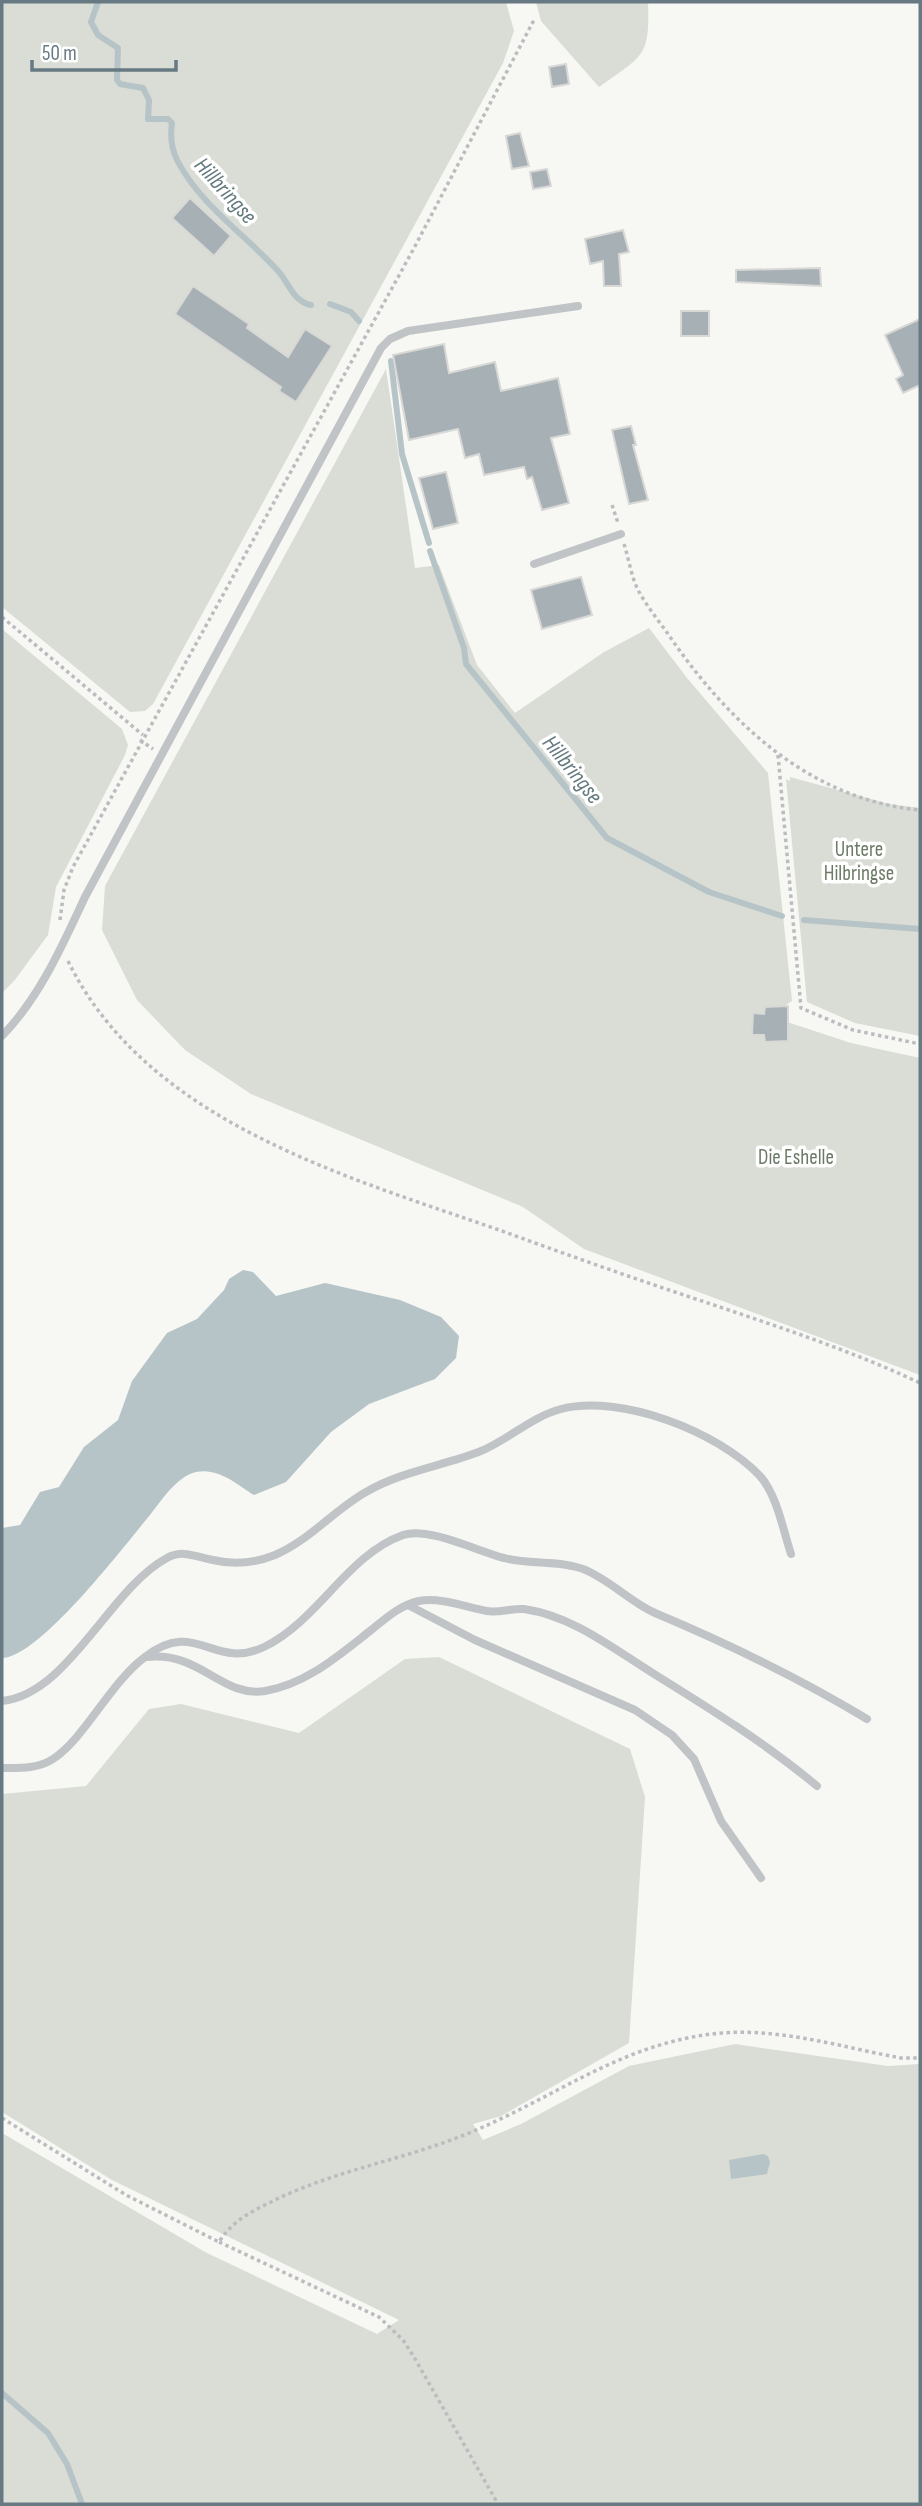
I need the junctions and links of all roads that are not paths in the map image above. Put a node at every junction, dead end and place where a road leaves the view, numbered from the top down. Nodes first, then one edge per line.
1 (578, 306) dead end
2 (621, 534) road end
3 (534, 564) dead end
4 (2, 1036) edge
5 (791, 1554) dead end
6 (408, 1605) junction
7 (144, 1657) junction
8 (2, 1701) edge
9 (867, 1719) dead end
10 (2, 1768) edge
11 (817, 1786) dead end
12 (761, 1878) dead end

1 - 4 lane
2 - 3 lane
5 - 8 lane
6 - 7 lane
6 - 11 lane
6 - 12 lane
7 - 9 lane
7 - 10 lane

